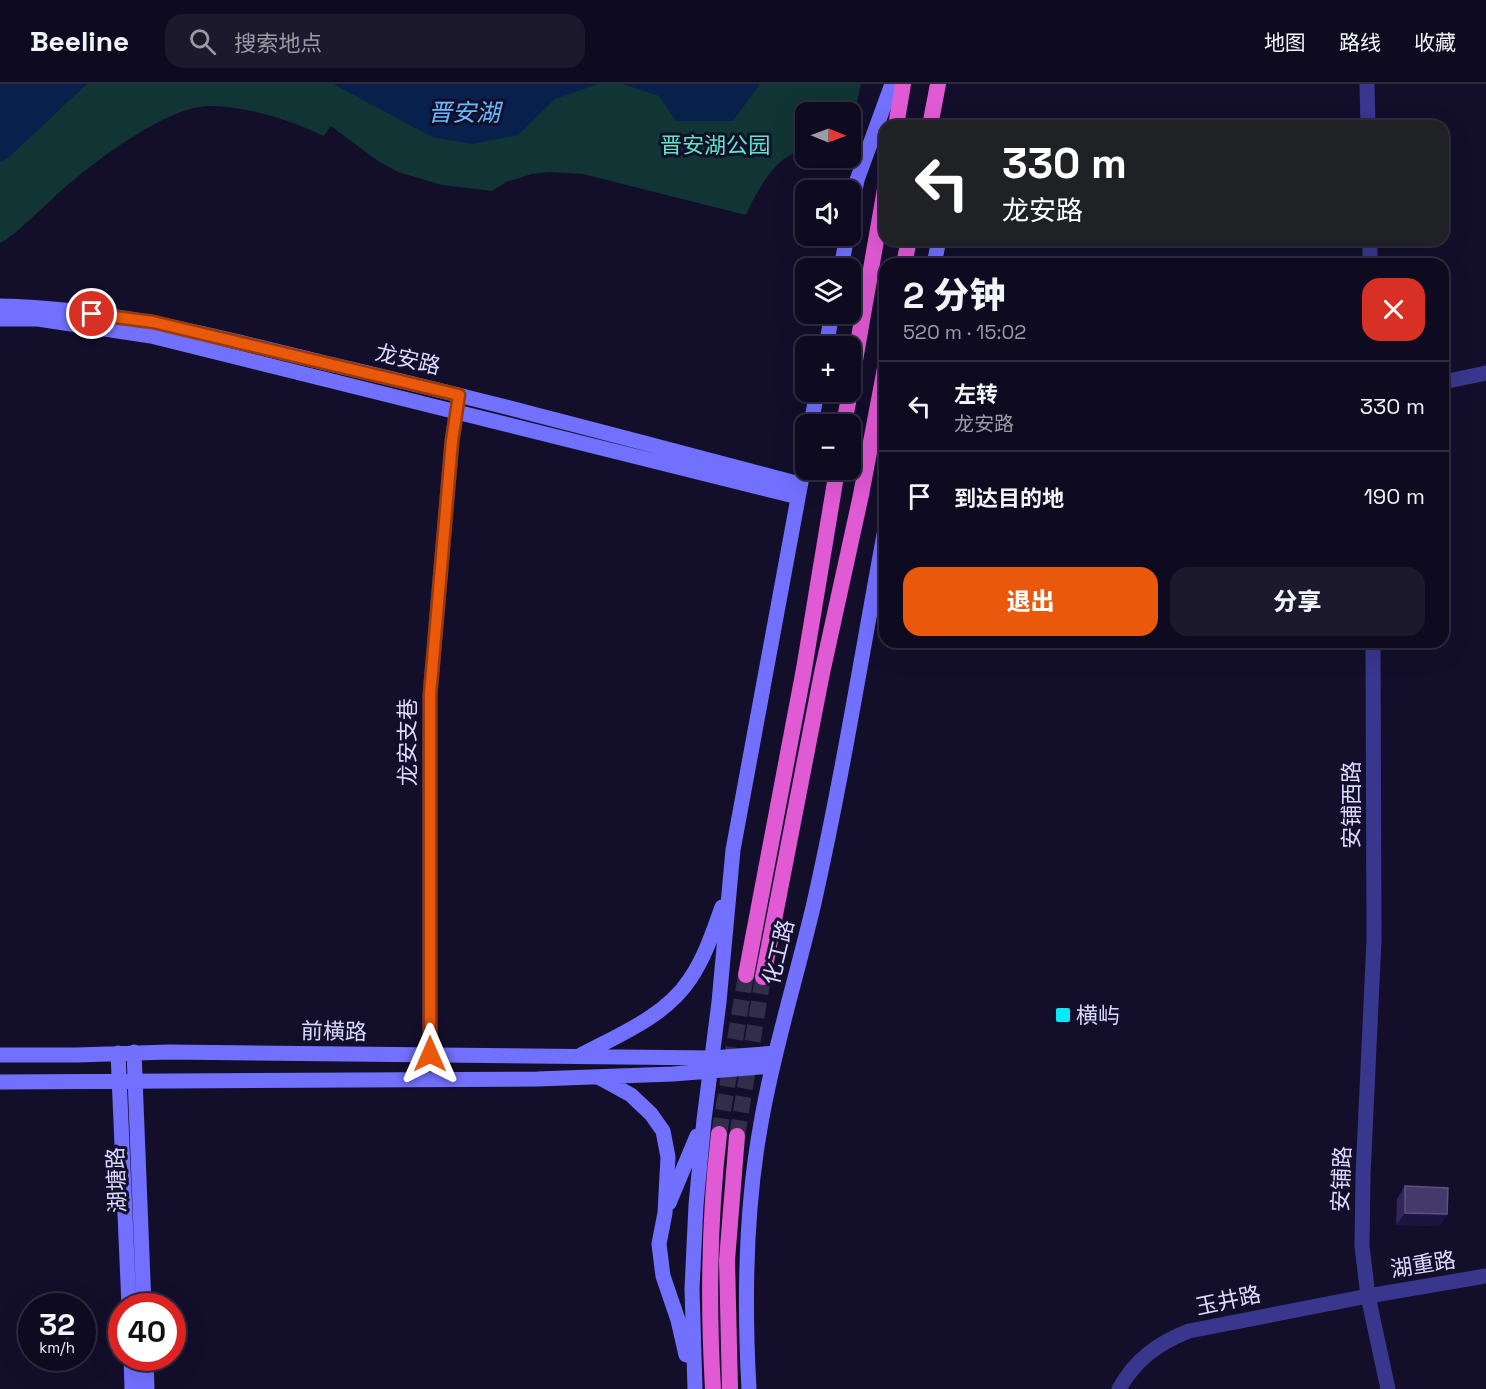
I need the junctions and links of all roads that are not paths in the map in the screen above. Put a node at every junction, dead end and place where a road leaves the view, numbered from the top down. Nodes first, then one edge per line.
1 (892, 84) edge
2 (903, 84) edge
3 (939, 84) edge
4 (1367, 84) edge
5 (897, 120) edge
6 (931, 120) edge
7 (939, 120) edge
8 (1368, 120) edge
9 (857, 180) edge
10 (879, 223) edge
11 (0, 306) edge
12 (0, 319) edge
13 (859, 336) edge
14 (1486, 374) edge
15 (1449, 381) edge
16 (459, 395) junction
17 (879, 400) edge
18 (457, 411) junction
19 (801, 480) edge
20 (835, 480) edge
21 (799, 491) junction
22 (879, 561) edge
23 (1373, 648) edge
24 (729, 888) junction
25 (1373, 969) joint
26 (126, 1053) junction
27 (430, 1054) junction
28 (0, 1055) edge
29 (578, 1056) junction
30 (774, 1059) junction
31 (711, 1065) junction
32 (600, 1078) junction
33 (0, 1082) edge
34 (127, 1082) junction
35 (704, 1120) junction
36 (719, 1134) tunnel mouth
37 (737, 1136) tunnel mouth
38 (665, 1214) junction
39 (1486, 1276) edge
40 (129, 1293) edge
41 (143, 1293) edge
42 (1368, 1296) junction
43 (131, 1371) edge
44 (146, 1371) edge
45 (132, 1389) edge
46 (147, 1389) edge
47 (694, 1389) edge
48 (713, 1389) edge
49 (730, 1389) edge
50 (750, 1389) edge
51 (1119, 1389) edge
52 (1388, 1389) edge

1 - 9 main road
2 - 5 highway
3 - 6 highway
3 - 7 main road
4 - 8 street
10 - 13 highway
11 - 16 main road, 龙安路
12 - 18 main road, 龙安路
14 - 15 street
16 - 18 street, 龙安支巷
16 - 21 main road, 龙安路
17 - 20 highway, 化工路
18 - 21 main road, 龙安路
18 - 27 street, 龙安支巷
19 - 21 main road
21 - 24 main road
22 - 30 main road, 化工路
23 - 25 street, 安铺西路
24 - 29 main road
24 - 31 main road
25 - 42 street, 安铺路
26 - 27 main road, 前横路
26 - 28 main road, 前横路
26 - 34 main road, 湖塘路
27 - 29 main road, 前横路
29 - 31 main road, 前横路
30 - 31 main road, 前横路
30 - 50 main road, 化工路
31 - 32 main road, 前横路
31 - 35 main road
32 - 34 main road, 前横路
32 - 38 main road
33 - 34 main road, 前横路
34 - 40 main road, 湖塘路
34 - 41 main road, 湖塘路
35 - 38 main road
35 - 47 main road
36 - 48 highway
37 - 49 highway
38 - 47 main road
39 - 42 street, 湖重路
42 - 51 street, 玉井路
42 - 52 street, 安铺路
43 - 45 main road
44 - 46 main road

